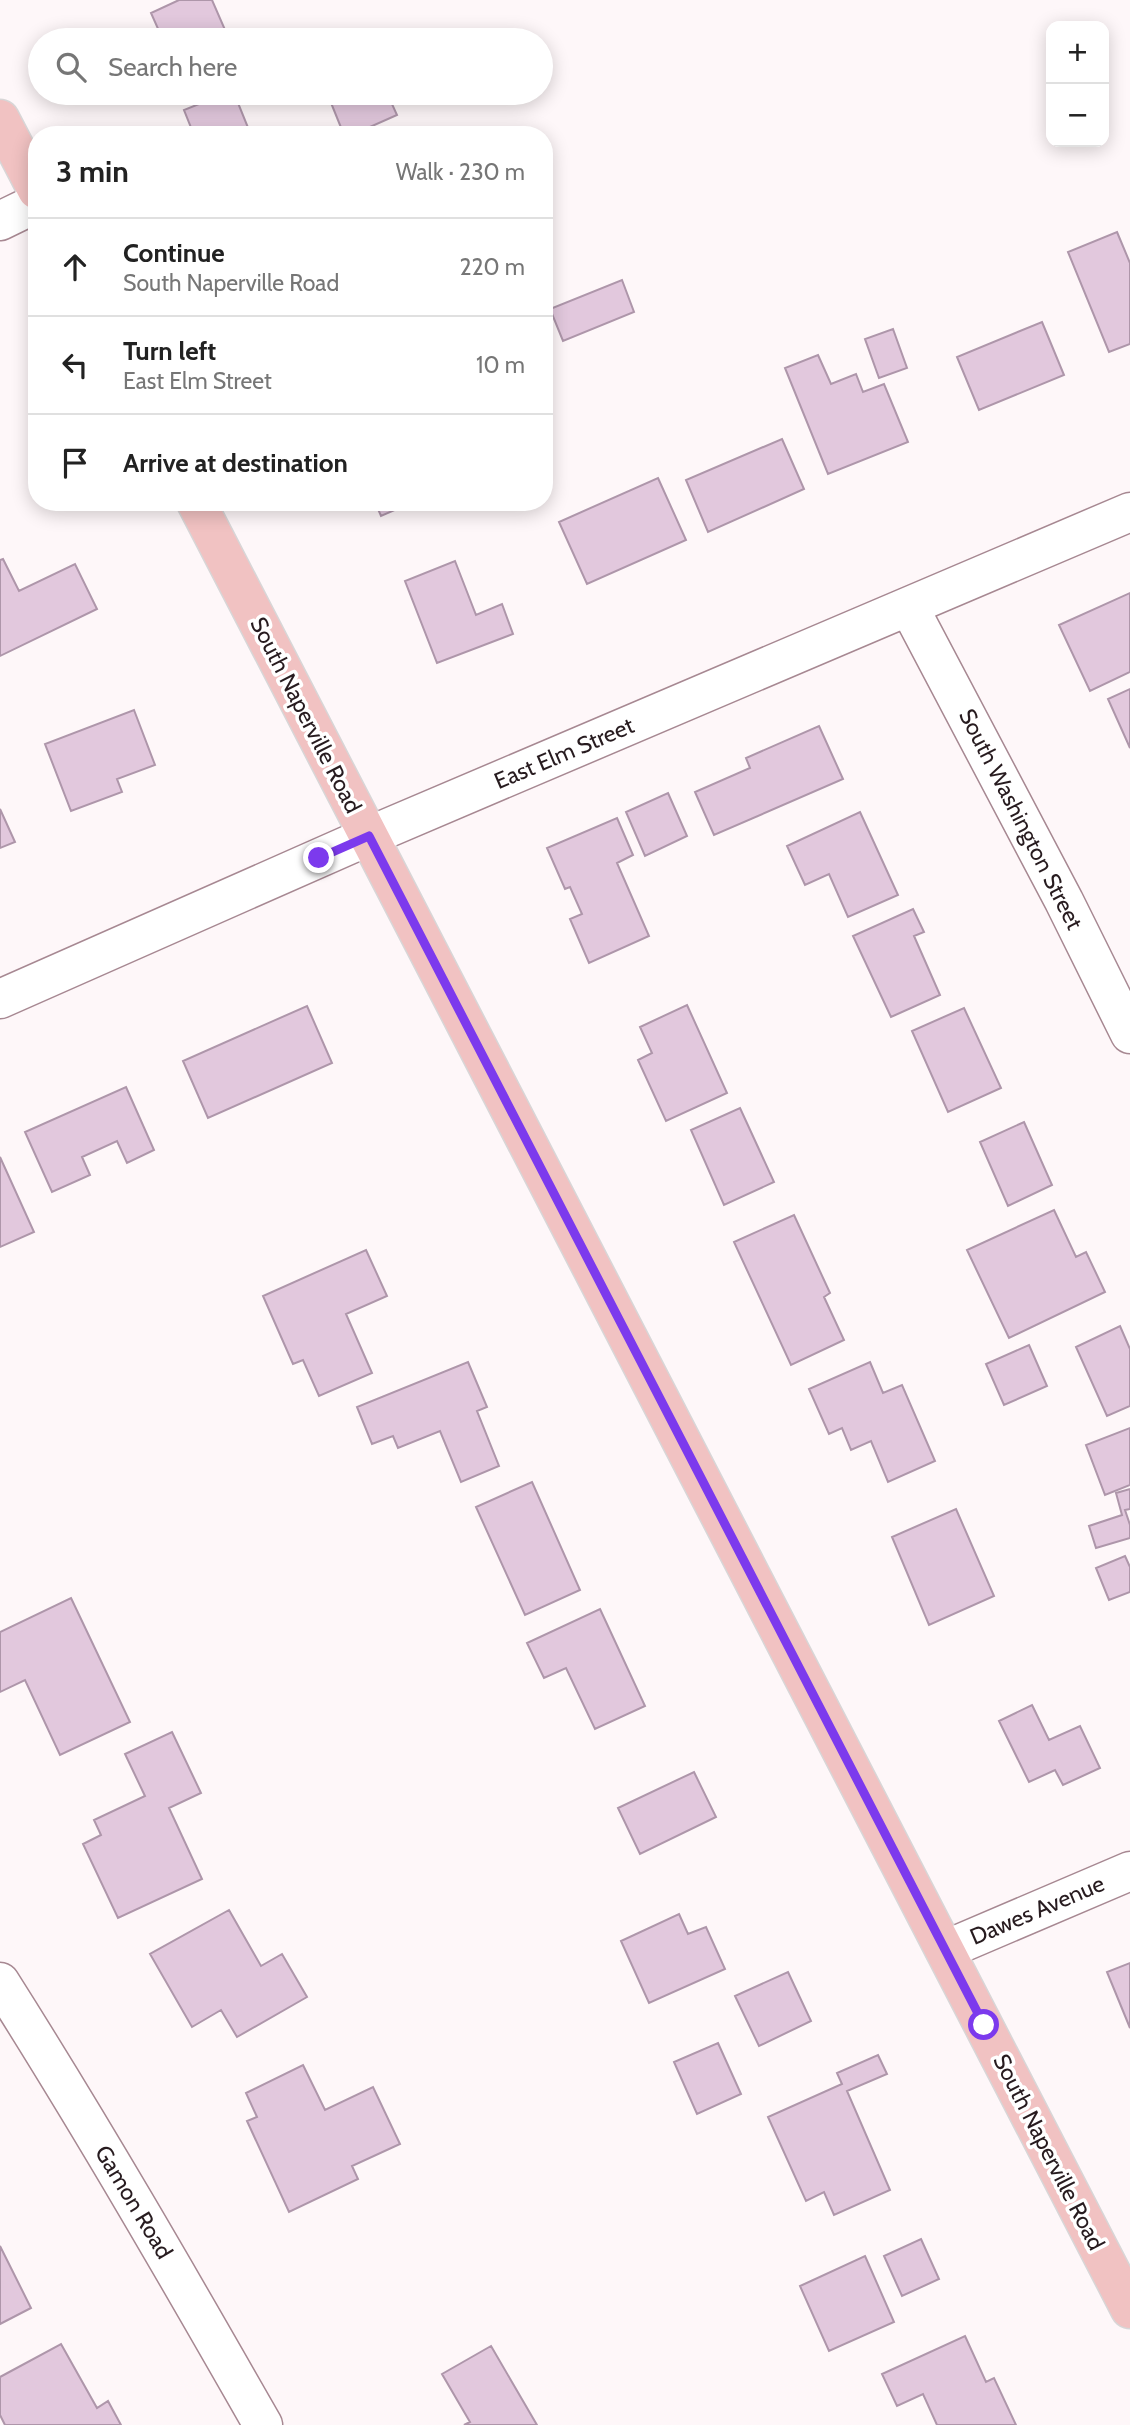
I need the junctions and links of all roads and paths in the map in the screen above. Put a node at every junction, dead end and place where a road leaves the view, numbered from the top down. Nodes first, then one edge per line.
1 (0, 119) edge
2 (28, 173) edge
3 (28, 207) edge
4 (0, 221) edge
5 (201, 511) edge
6 (1130, 512) edge
7 (909, 607) junction
8 (369, 836) junction
9 (0, 999) edge
10 (1130, 1034) edge
11 (1130, 1871) edge
12 (945, 1950) junction
13 (0, 1982) edge
14 (1130, 2309) edge
15 (263, 2425) edge

1 - 2 main road
3 - 4 street
5 - 8 main road, South Naperville Road
6 - 7 street, East Elm Street
7 - 8 street, East Elm Street
7 - 10 street, South Washington Street
8 - 9 street, East Elm Street
8 - 12 main road, South Naperville Road
11 - 12 street, Dawes Avenue
12 - 14 main road, South Naperville Road
13 - 15 street, Gamon Road

